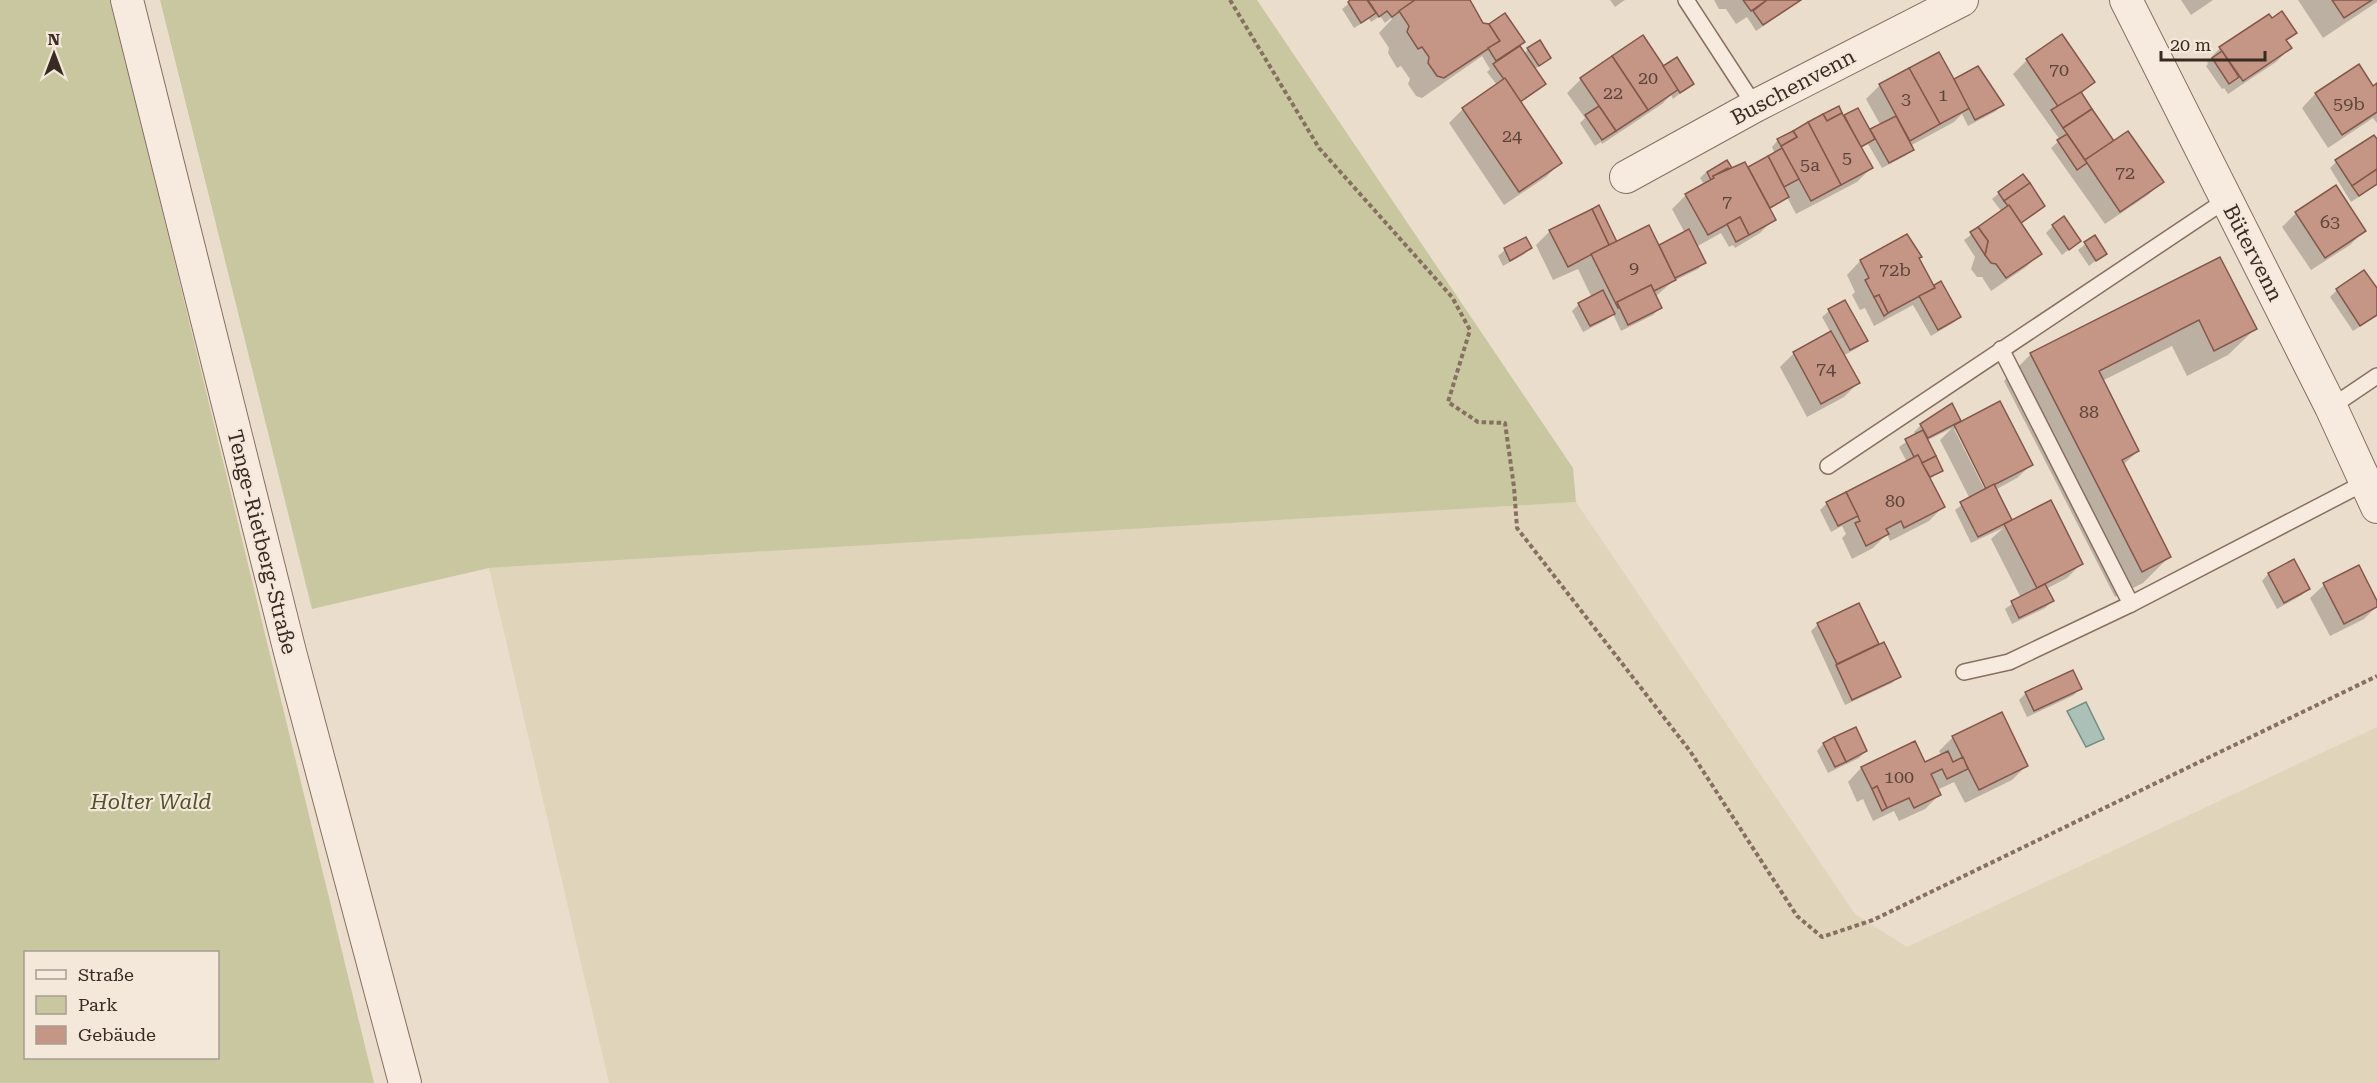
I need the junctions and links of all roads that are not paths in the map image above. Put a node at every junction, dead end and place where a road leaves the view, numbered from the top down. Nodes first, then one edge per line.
1 (127, 0) edge
2 (1686, 0) edge
3 (1962, 0) edge
4 (2126, 0) edge
5 (1755, 106) junction
6 (1626, 177) dead end
7 (2226, 200) junction
8 (2001, 349) junction
9 (2377, 376) edge
10 (2331, 407) junction
11 (1827, 466) dead end
12 (2371, 494) edge
13 (2131, 604) junction
14 (1964, 672) dead end
15 (405, 1083) edge

1 - 15 street, Tenge-Rietberg-Straße
2 - 5 lane
3 - 5 street, Buschenvenn
4 - 7 street, Bütervenn
5 - 6 street, Buschenvenn
7 - 8 lane
7 - 10 street, Bütervenn
8 - 11 lane
8 - 13 lane
9 - 10 lane
10 - 12 street, Bütervenn
12 - 13 lane
13 - 14 lane

